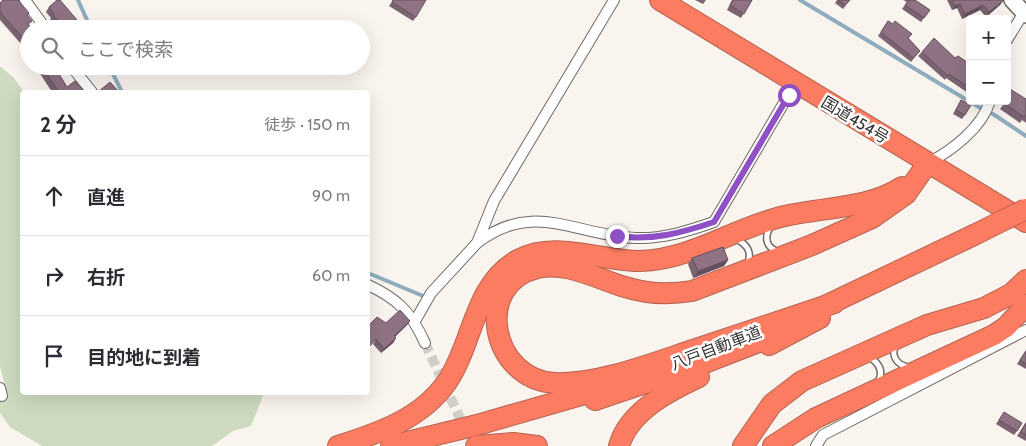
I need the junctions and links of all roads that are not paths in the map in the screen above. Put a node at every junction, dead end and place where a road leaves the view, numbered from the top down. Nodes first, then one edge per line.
1 (25, 0) edge
2 (614, 0) edge
3 (660, 0) edge
4 (1012, 0) edge
5 (1025, 12) edge
6 (39, 20) edge
7 (1011, 34) edge
8 (78, 75) edge
9 (795, 84) junction
10 (90, 90) edge
11 (988, 105) edge
12 (927, 164) junction
13 (1026, 209) edge
14 (782, 216) junction
15 (1026, 218) edge
16 (1026, 222) edge
17 (726, 238) junction
18 (978, 238) junction
19 (478, 243) junction
20 (794, 252) junction
21 (733, 276) junction
22 (1026, 280) edge
23 (370, 286) edge
24 (834, 303) junction
25 (1026, 305) edge
26 (820, 318) junction
27 (415, 321) junction
28 (1026, 330) edge
29 (907, 334) junction
30 (425, 343) tunnel mouth
31 (856, 355) junction
32 (928, 365) junction
33 (868, 393) junction
34 (338, 446) edge
35 (391, 446) edge
36 (430, 446) edge
37 (476, 446) edge
38 (537, 446) edge
39 (619, 446) edge
40 (743, 446) edge
41 (773, 446) edge
42 (816, 446) edge

1 - 6 street
2 - 19 street
3 - 9 highway, 国道454号
4 - 5 street
5 - 7 street
8 - 10 street
9 - 12 highway, 国道454号
9 - 19 street
11 - 12 street
12 - 14 highway
12 - 16 highway, 国道454号
12 - 20 highway
13 - 18 highway, 八戸自動車道, bridge
14 - 17 highway
14 - 20 lane
15 - 18 highway, 八戸自動車道
17 - 21 lane
17 - 34 highway
18 - 24 highway, 八戸自動車道
18 - 26 highway, 八戸自動車道
19 - 27 street
20 - 21 highway
21 - 24 highway
22 - 29 highway
23 - 27 street
24 - 35 highway, 八戸自動車道
25 - 32 highway
26 - 36 highway, 八戸自動車道
26 - 39 highway
27 - 30 street
28 - 42 street
29 - 31 highway
29 - 32 lane
31 - 33 lane
31 - 40 highway
32 - 33 highway
33 - 41 highway
37 - 38 highway

